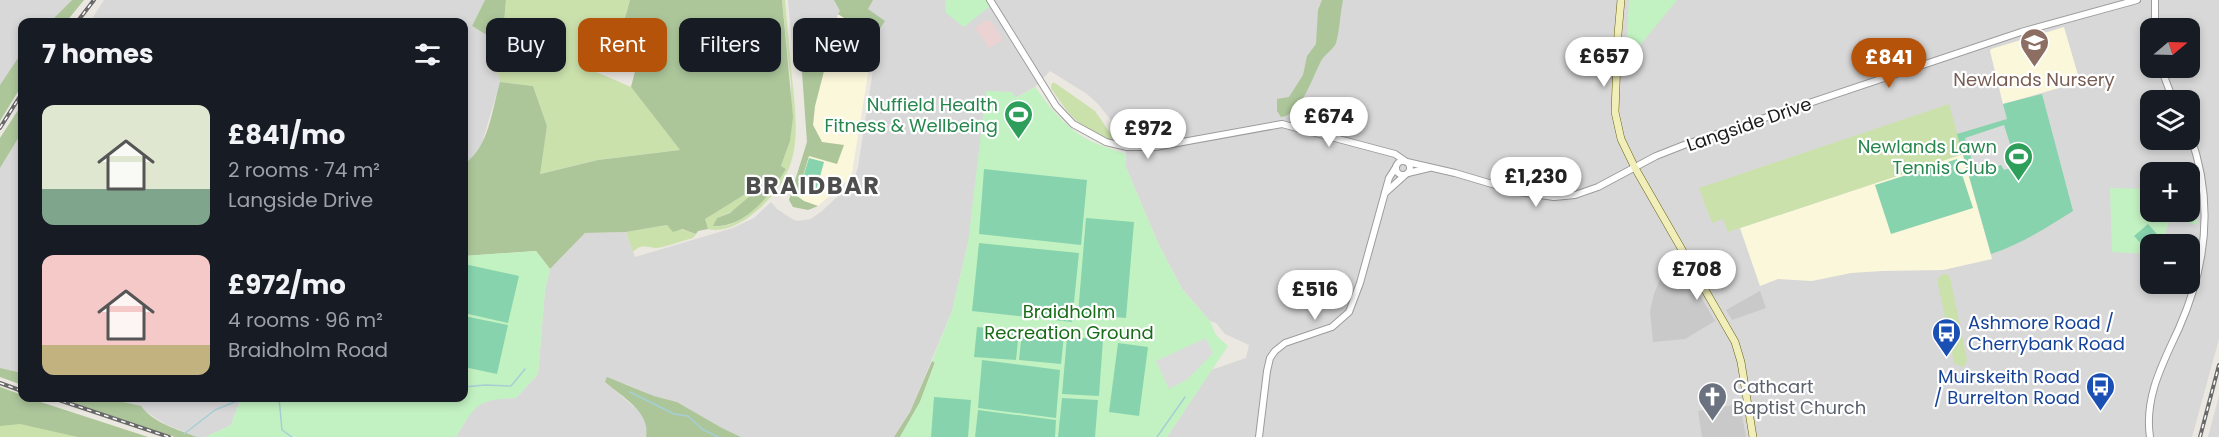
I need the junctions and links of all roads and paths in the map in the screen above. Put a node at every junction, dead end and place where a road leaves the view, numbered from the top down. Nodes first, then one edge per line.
1 (990, 0) edge
2 (1621, 0) edge
3 (2138, 0) edge
4 (2155, 0) edge
5 (2155, 18) edge
6 (2195, 150) edge
7 (1386, 152) junction
8 (1406, 162) junction
9 (1396, 166) junction
10 (1432, 167) junction
11 (1635, 168) junction
12 (1406, 174) junction
13 (1385, 193) junction
14 (1259, 437) edge
15 (1753, 437) edge
16 (2150, 437) edge

1 - 7 street, Langside Drive
2 - 11 main road
3 - 11 street, Langside Drive
4 - 5 street
6 - 16 street
7 - 8 street, Langside Drive
7 - 9 street
8 - 9 street
8 - 10 street, Langside Drive
8 - 12 street
9 - 12 street
9 - 13 street
10 - 11 street, Langside Drive
10 - 12 street
11 - 15 main road
12 - 13 street
13 - 14 street

